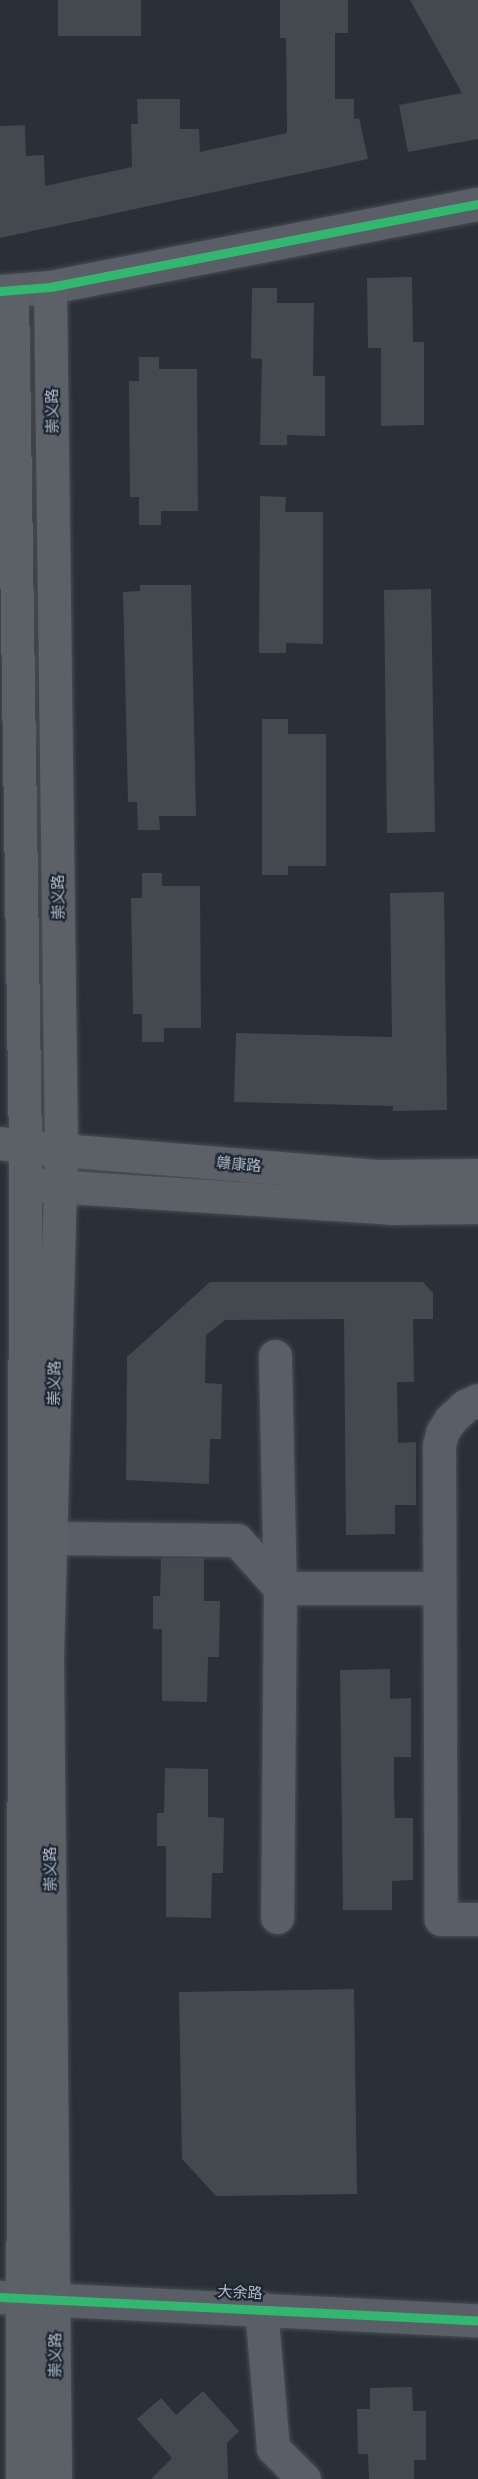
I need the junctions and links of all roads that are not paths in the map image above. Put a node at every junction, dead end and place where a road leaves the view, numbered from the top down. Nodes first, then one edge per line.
1 (478, 204) edge
2 (50, 287) junction
3 (6, 291) edge
4 (9, 747) edge
5 (12, 1145) edge
6 (61, 1150) junction
7 (478, 1174) edge
8 (11, 1182) edge
9 (59, 1187) junction
10 (478, 1206) edge
11 (275, 1356) dead end
12 (478, 1400) edge
13 (51, 1538) junction
14 (280, 1588) junction
15 (439, 1588) junction
16 (277, 1917) dead end
17 (478, 1919) edge
18 (11, 2298) edge
19 (55, 2299) junction
20 (261, 2308) junction
21 (478, 2320) edge
22 (22, 2479) edge
23 (55, 2479) edge
24 (304, 2479) edge

1 - 2 street
2 - 3 street
2 - 6 main road, 崇义路
3 - 4 main road, 崇义路
4 - 5 main road, 崇义路
5 - 6 main road, 赣康路
5 - 8 main road, 崇义路
6 - 7 main road, 赣康路
6 - 9 main road, 崇义路
8 - 9 main road
8 - 18 main road, 崇义路
9 - 10 main road
9 - 13 main road, 崇义路
11 - 14 street
12 - 15 street
13 - 14 street
13 - 19 main road, 崇义路
14 - 15 street
14 - 16 street
15 - 17 street
18 - 19 street, 大余路
18 - 22 main road, 崇义路
19 - 20 street, 大余路
19 - 23 main road, 崇义路
20 - 21 street, 大余路
20 - 24 street

